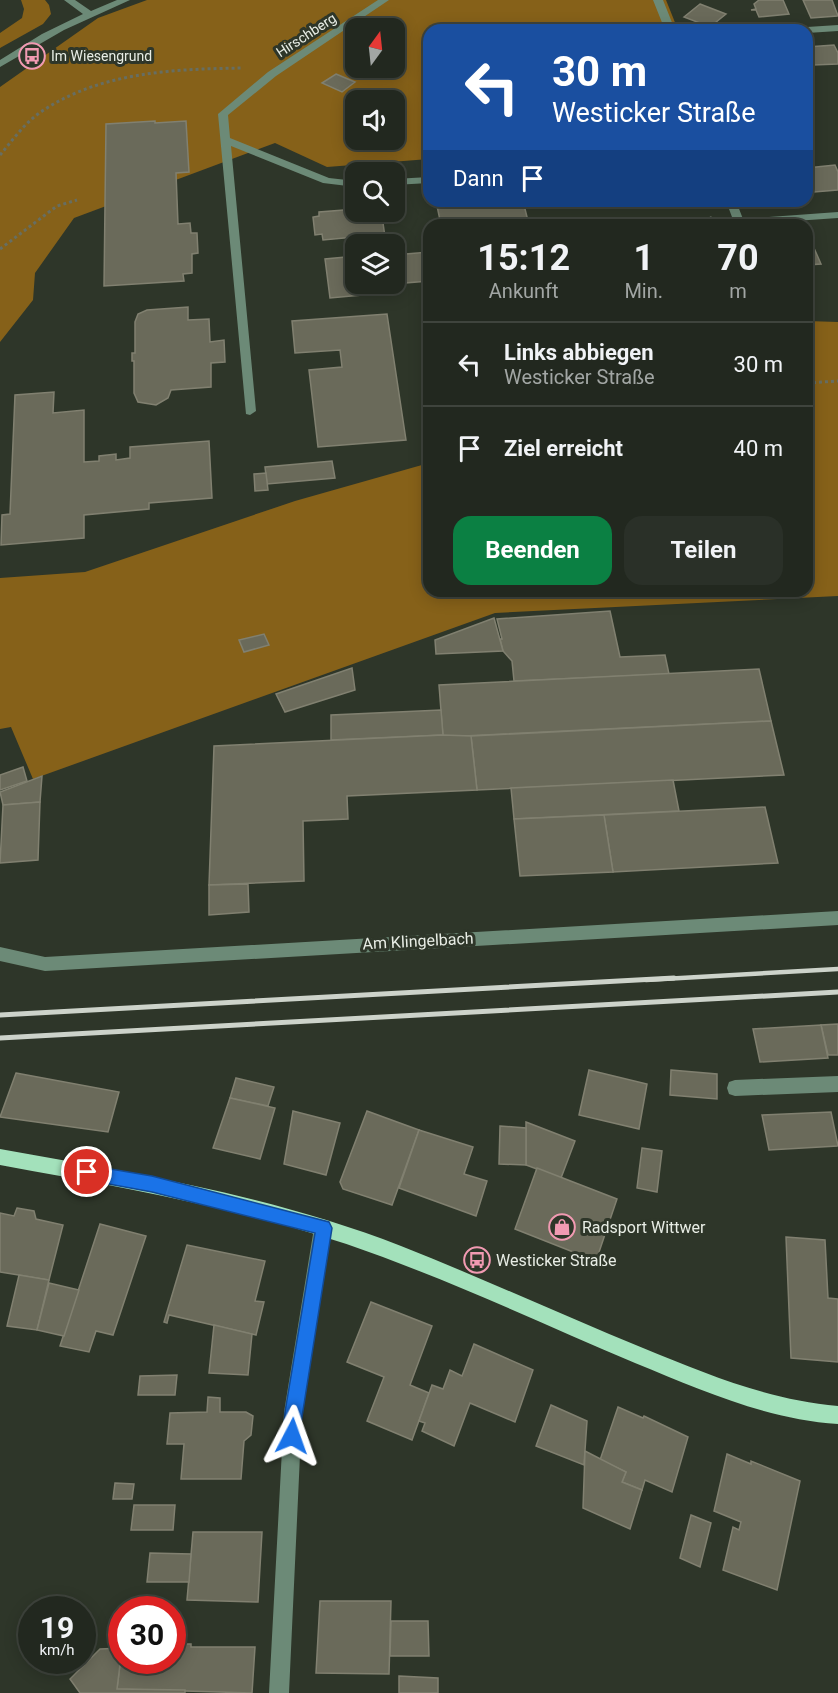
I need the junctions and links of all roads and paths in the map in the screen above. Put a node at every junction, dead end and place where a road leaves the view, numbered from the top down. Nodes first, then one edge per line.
1 (69, 0) edge
2 (125, 0) edge
3 (384, 0) edge
4 (658, 0) edge
5 (89, 14) junction
6 (668, 24) edge
7 (838, 28) edge
8 (813, 30) edge
9 (0, 64) edge
10 (272, 74) junction
11 (225, 140) junction
12 (0, 155) edge
13 (423, 180) edge
14 (405, 181) edge
15 (345, 183) edge
16 (77, 200) dead end
17 (838, 215) edge
18 (788, 219) edge
19 (0, 249) edge
20 (838, 381) edge
21 (813, 383) edge
22 (250, 411) dead end
23 (838, 918) edge
24 (0, 954) edge
25 (838, 1084) edge
26 (735, 1088) dead end
27 (0, 1157) edge
28 (324, 1228) junction
29 (838, 1415) edge
30 (279, 1693) edge

1 - 5 street
2 - 5 street
3 - 10 street, Hirschberg
4 - 6 street
5 - 9 street
7 - 8 street
10 - 11 street, Hirschberg
10 - 12 path
11 - 15 street
11 - 22 street
13 - 14 street
16 - 19 path
17 - 18 street
20 - 21 path
23 - 24 street, Am Klingelbach
25 - 26 street
27 - 28 main road
28 - 29 main road
28 - 30 street

